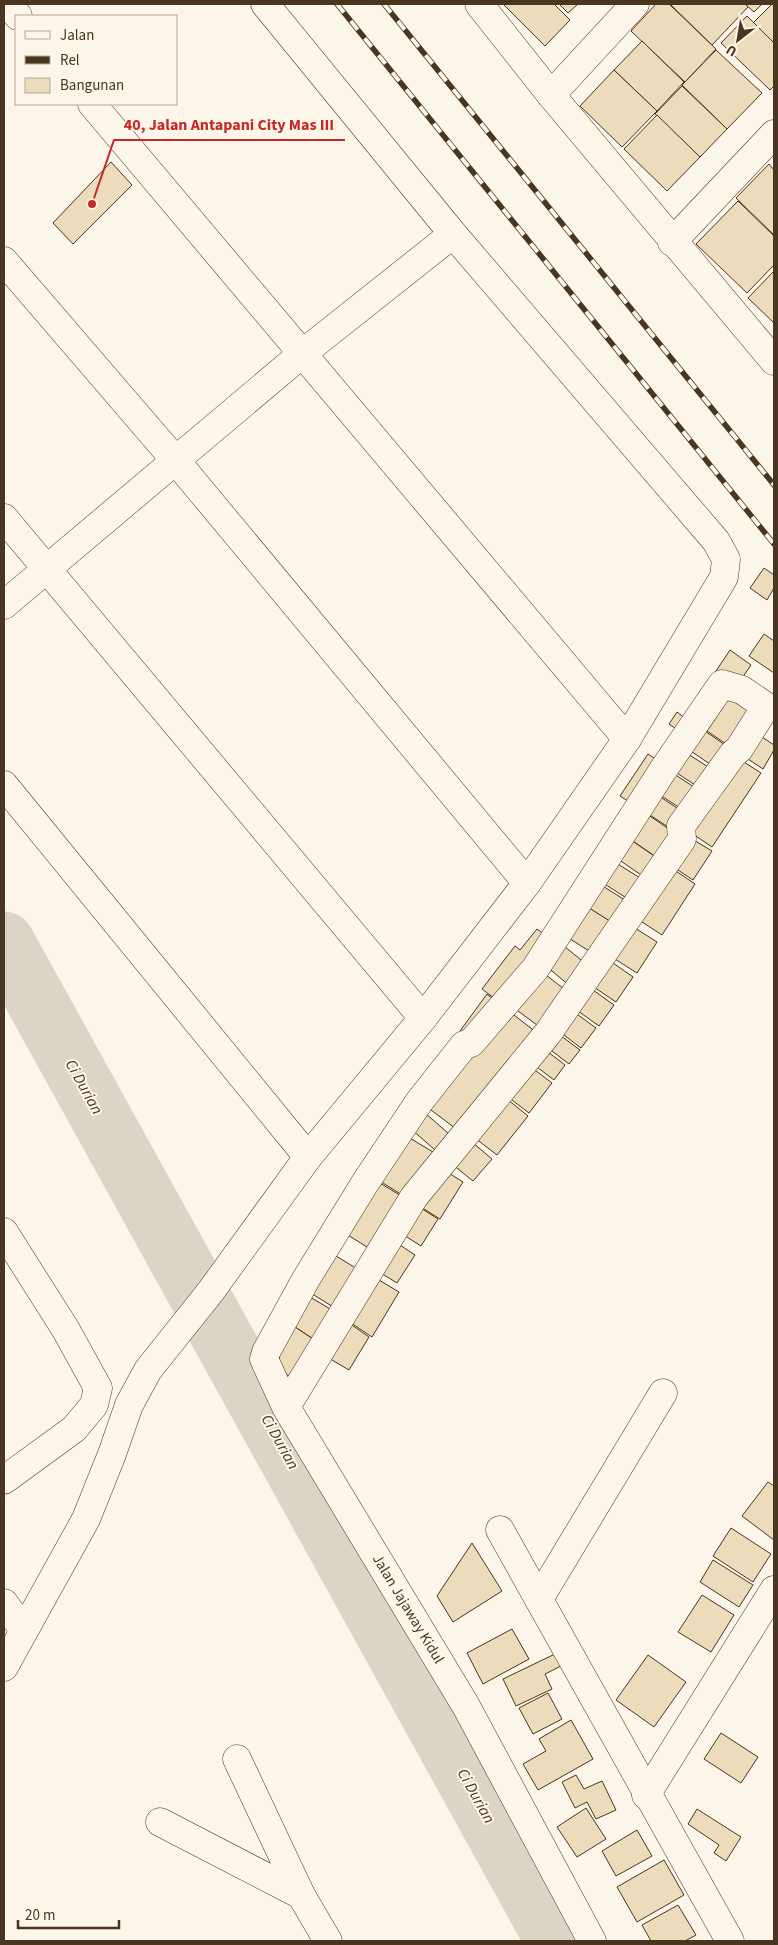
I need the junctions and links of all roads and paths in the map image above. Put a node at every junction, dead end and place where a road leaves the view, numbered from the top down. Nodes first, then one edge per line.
1 (7, 4) edge
2 (265, 4) edge
3 (479, 4) edge
4 (635, 4) edge
5 (17, 15) edge
6 (551, 96) junction
7 (93, 105) edge
8 (774, 134) edge
9 (453, 234) junction
10 (672, 242) junction
11 (4, 261) edge
12 (303, 353) junction
13 (774, 362) edge
14 (176, 461) junction
15 (4, 518) edge
16 (46, 567) junction
17 (4, 605) edge
18 (627, 739) junction
19 (4, 785) edge
20 (528, 883) junction
21 (423, 1018) junction
22 (308, 1157) junction
23 (4, 1232) edge
24 (663, 1393) dead end
25 (286, 1407) junction
26 (4, 1480) edge
27 (500, 1530) dead end
28 (774, 1590) edge
29 (539, 1599) junction
30 (4, 1603) edge
31 (23, 1629) junction
32 (4, 1667) edge
33 (237, 1759) dead end
34 (646, 1795) junction
35 (160, 1822) dead end
36 (301, 1895) junction
37 (328, 1941) edge
38 (592, 1941) edge
39 (730, 1941) edge

1 - 5 street
2 - 9 street
3 - 6 street
4 - 6 street
6 - 10 street
7 - 12 street
8 - 10 street
9 - 12 street
9 - 18 street
10 - 13 street
11 - 14 street
12 - 14 street
12 - 18 street
14 - 16 street
14 - 20 street
15 - 16 street
16 - 17 street
16 - 21 street
18 - 20 street
19 - 22 street
20 - 21 street
21 - 22 street
22 - 31 street
23 - 26 street
24 - 29 street
25 - 25 street, Jalan Jajaway Kidul
25 - 38 street, Jalan Jajaway Kidul
27 - 29 street
28 - 34 street
29 - 34 street
30 - 31 street
31 - 32 street
33 - 36 street
34 - 39 street
35 - 36 street
36 - 37 street

